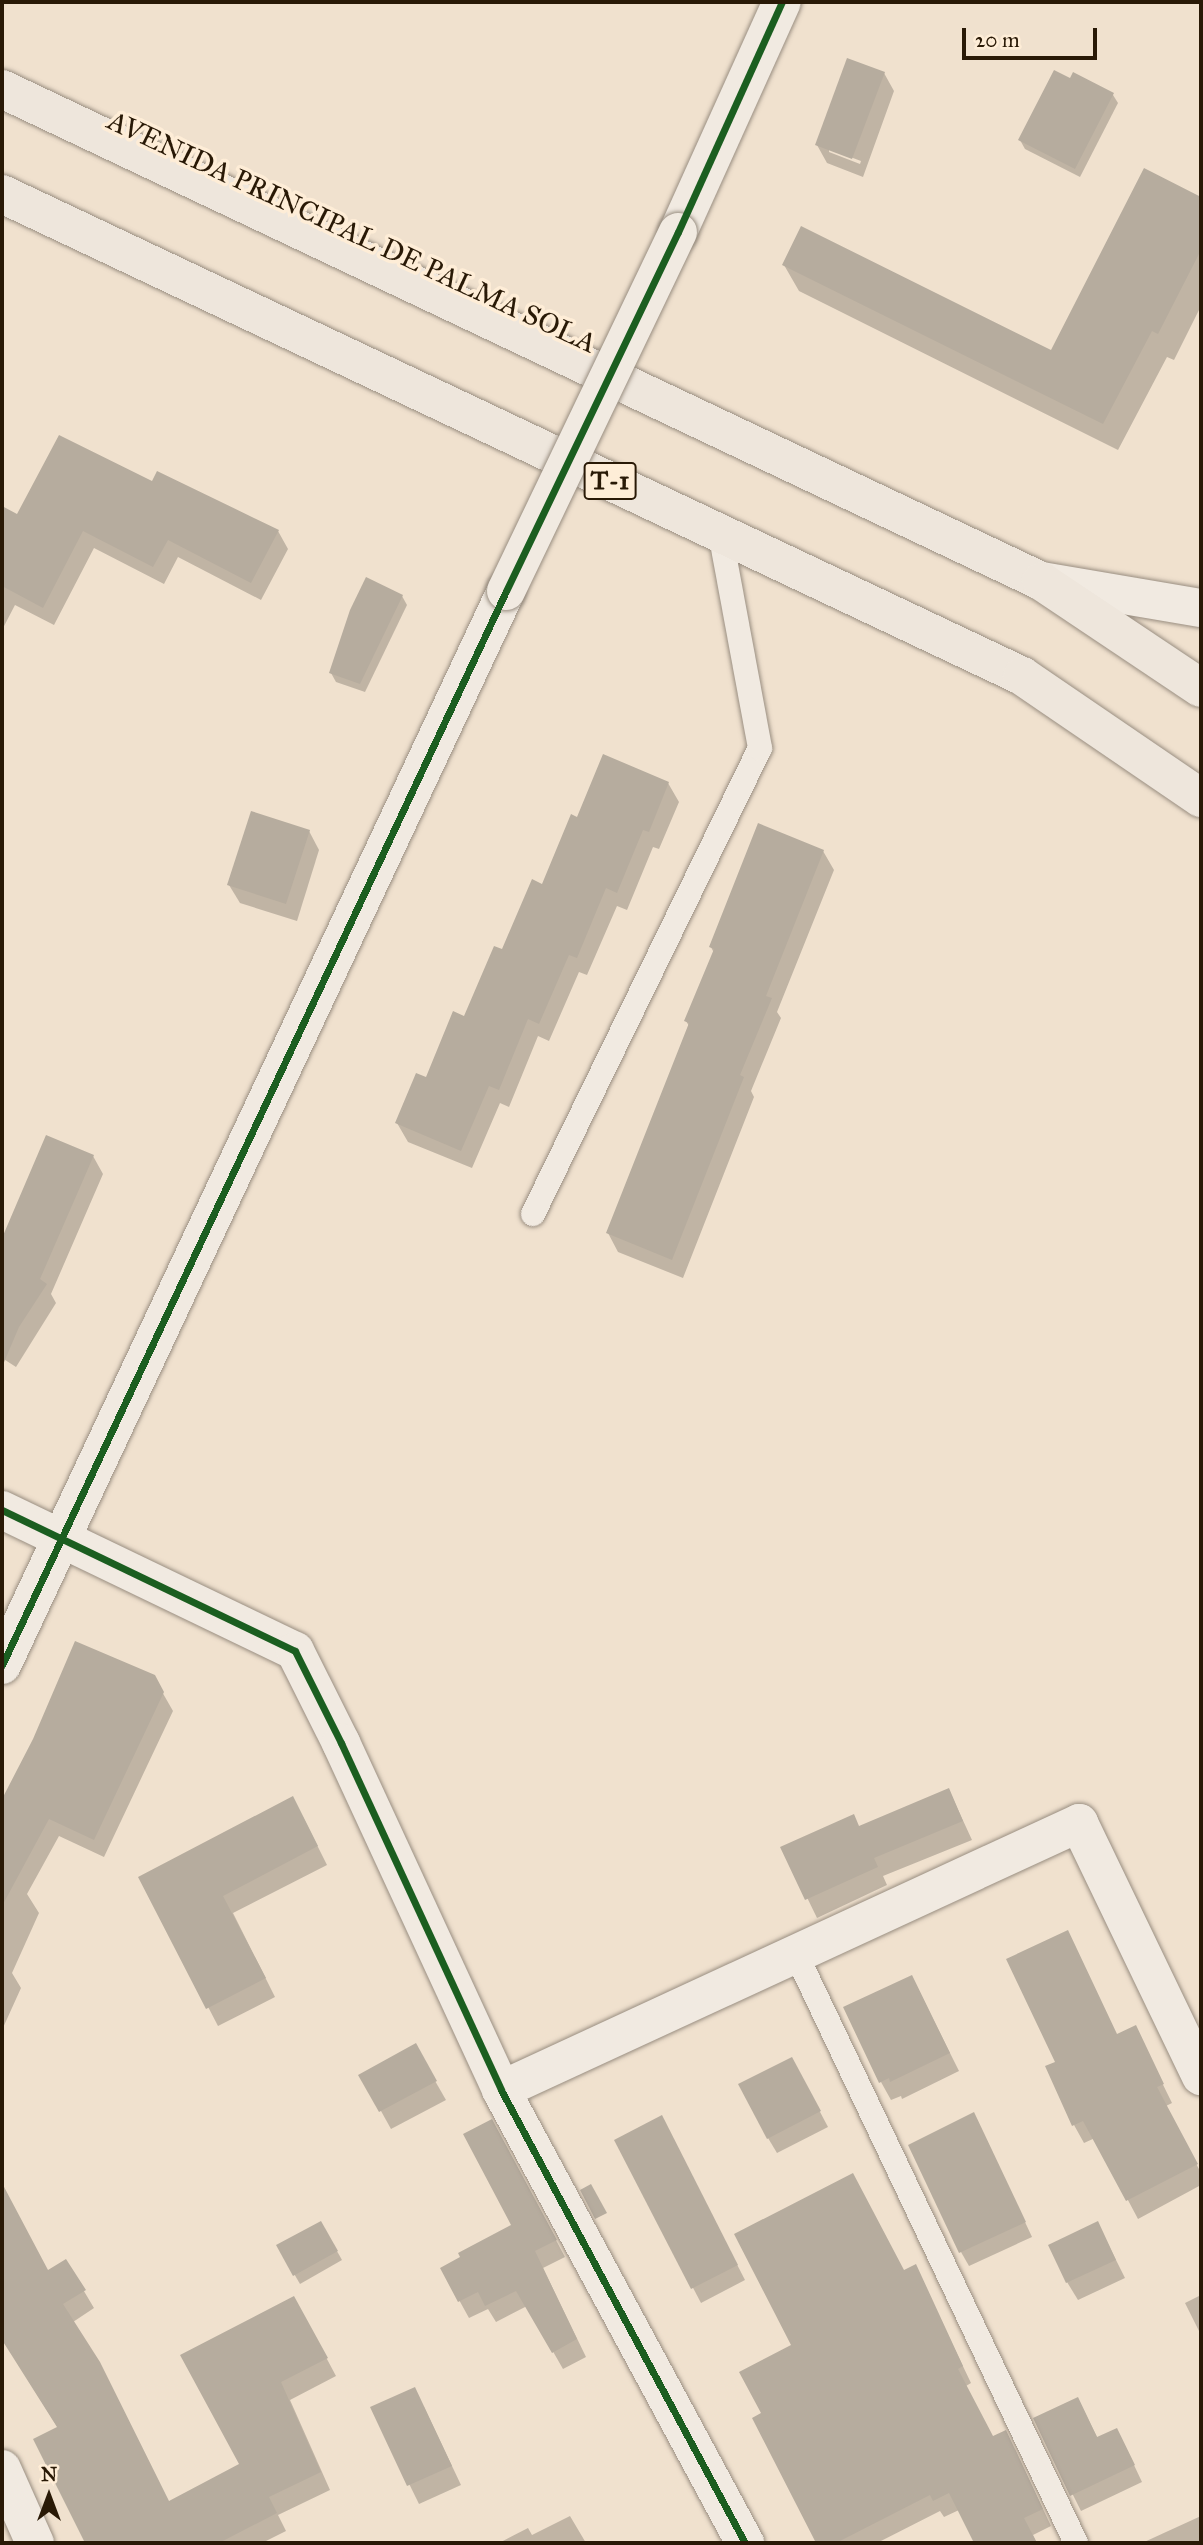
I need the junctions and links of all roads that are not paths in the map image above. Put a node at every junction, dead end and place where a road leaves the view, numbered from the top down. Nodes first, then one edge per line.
1 (782, 2) edge
2 (2, 89) edge
3 (2, 194) edge
4 (720, 533) junction
5 (1041, 581) junction
6 (1201, 608) edge
7 (1201, 688) edge
8 (1201, 798) edge
9 (533, 1214) dead end
10 (2, 1510) edge
11 (62, 1539) junction
12 (2, 1665) edge
13 (797, 1956) junction
14 (1201, 2076) edge
15 (501, 2090) junction
16 (2, 2469) edge
17 (35, 2543) edge
18 (745, 2543) edge
19 (1076, 2543) edge

1 - 11 street, bridge
2 - 5 highway, AVENIDA PRINCIPAL DE PALMA SOLA
3 - 4 highway, T-1
4 - 8 highway, T-1
4 - 9 lane
5 - 6 street
5 - 7 highway, AVENIDA PRINCIPAL DE PALMA SOLA
10 - 11 street
11 - 12 street
11 - 15 street
13 - 14 street
13 - 15 street
13 - 19 lane
15 - 18 street
16 - 17 street

